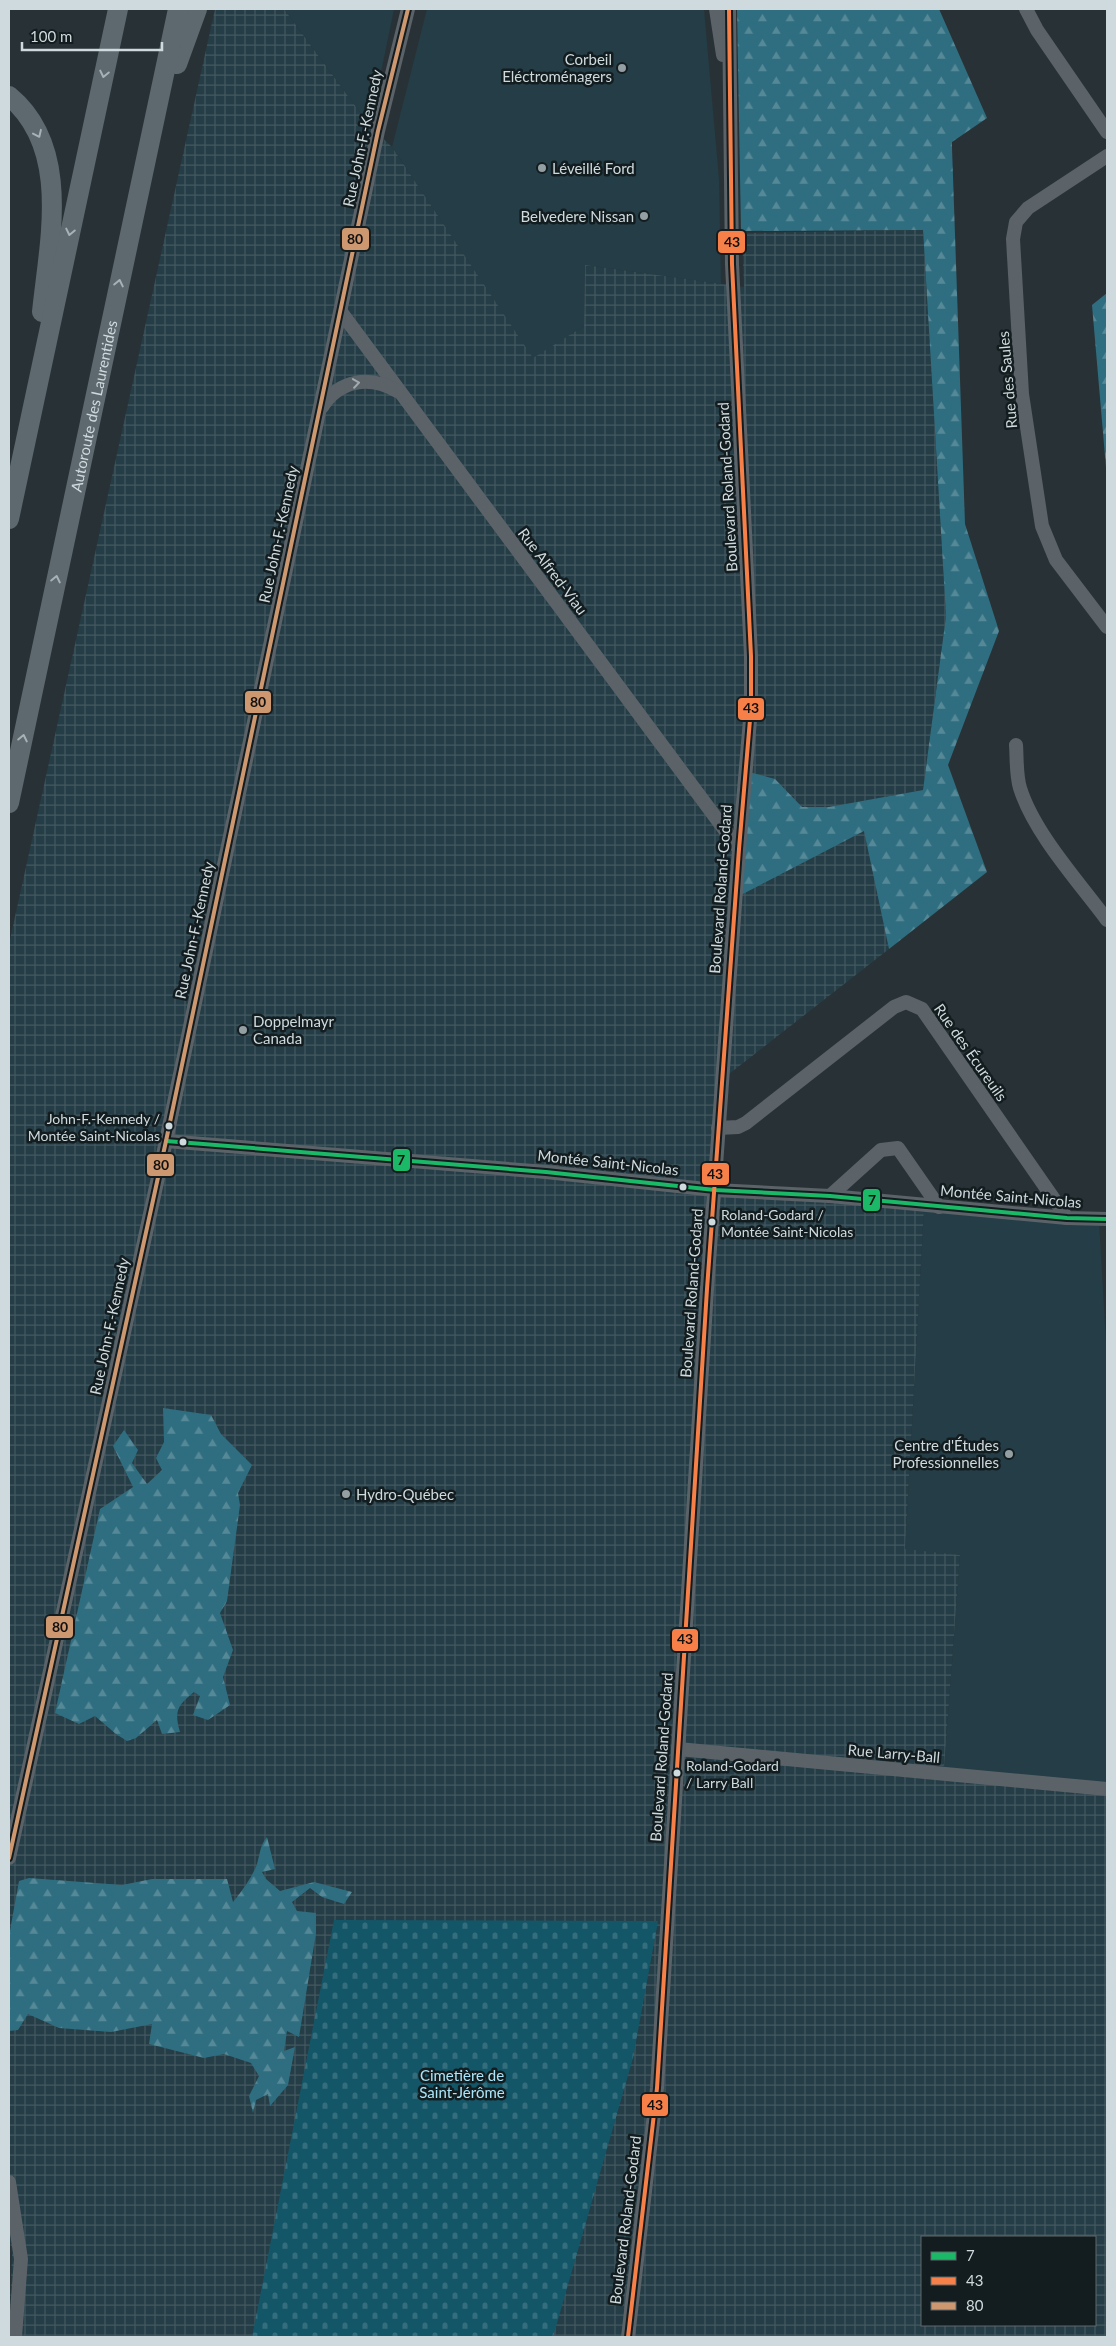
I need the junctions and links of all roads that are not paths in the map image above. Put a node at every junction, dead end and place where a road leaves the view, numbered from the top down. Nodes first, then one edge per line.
1 (118, 9) edge
2 (178, 9) edge
3 (197, 9) edge
4 (408, 9) edge
5 (716, 9) edge
6 (729, 9) edge
7 (1026, 9) edge
8 (9, 96) edge
9 (729, 100) junction
10 (1107, 132) edge
11 (149, 142) junction
12 (1107, 156) edge
13 (341, 312) junction
14 (399, 392) junction
15 (33, 403) junction
16 (321, 409) junction
17 (9, 519) edge
18 (1107, 627) edge
19 (1016, 745) dead end
20 (9, 803) edge
21 (739, 849) junction
22 (1107, 920) edge
23 (718, 1128) junction
24 (166, 1141) junction
25 (715, 1190) junction
26 (830, 1196) junction
27 (938, 1206) junction
28 (1067, 1218) junction
29 (1107, 1219) edge
30 (678, 1749) junction
31 (1107, 1789) edge
32 (9, 1858) edge
33 (9, 2182) edge
34 (15, 2337) edge
35 (628, 2337) edge

1 -> 15 highway
2 - 11 highway, Autoroute des Laurentides
3 - 11 highway
4 - 13 street, Rue John-F.-Kennedy
5 - 9 street, Boulevard Roland-Godard
6 - 9 street, Boulevard Roland-Godard
7 - 10 street
8 -> 15 highway
9 - 21 street, Boulevard Roland-Godard
20 -> 11 highway, Autoroute des Laurentides
12 - 18 street, Rue des Saules
13 - 14 street, Rue Alfred-Viau
13 - 16 street, Rue John-F.-Kennedy
16 -> 14 street
14 - 21 street, Rue Alfred-Viau
15 - 17 highway
16 - 24 street, Rue John-F.-Kennedy
19 - 22 street
21 - 23 street, Boulevard Roland-Godard
23 - 25 street, Boulevard Roland-Godard
23 - 28 street, Rue des Écureuils
24 - 25 street, Montée Saint-Nicolas
24 - 32 street, Rue John-F.-Kennedy
25 - 26 street, Montée Saint-Nicolas
25 - 30 street, Boulevard Roland-Godard
26 - 27 street, Montée Saint-Nicolas
26 - 27 street
27 - 28 street, Montée Saint-Nicolas
28 - 29 street, Montée Saint-Nicolas
30 - 31 street, Rue Larry-Ball
30 - 35 street, Boulevard Roland-Godard
33 - 34 street

